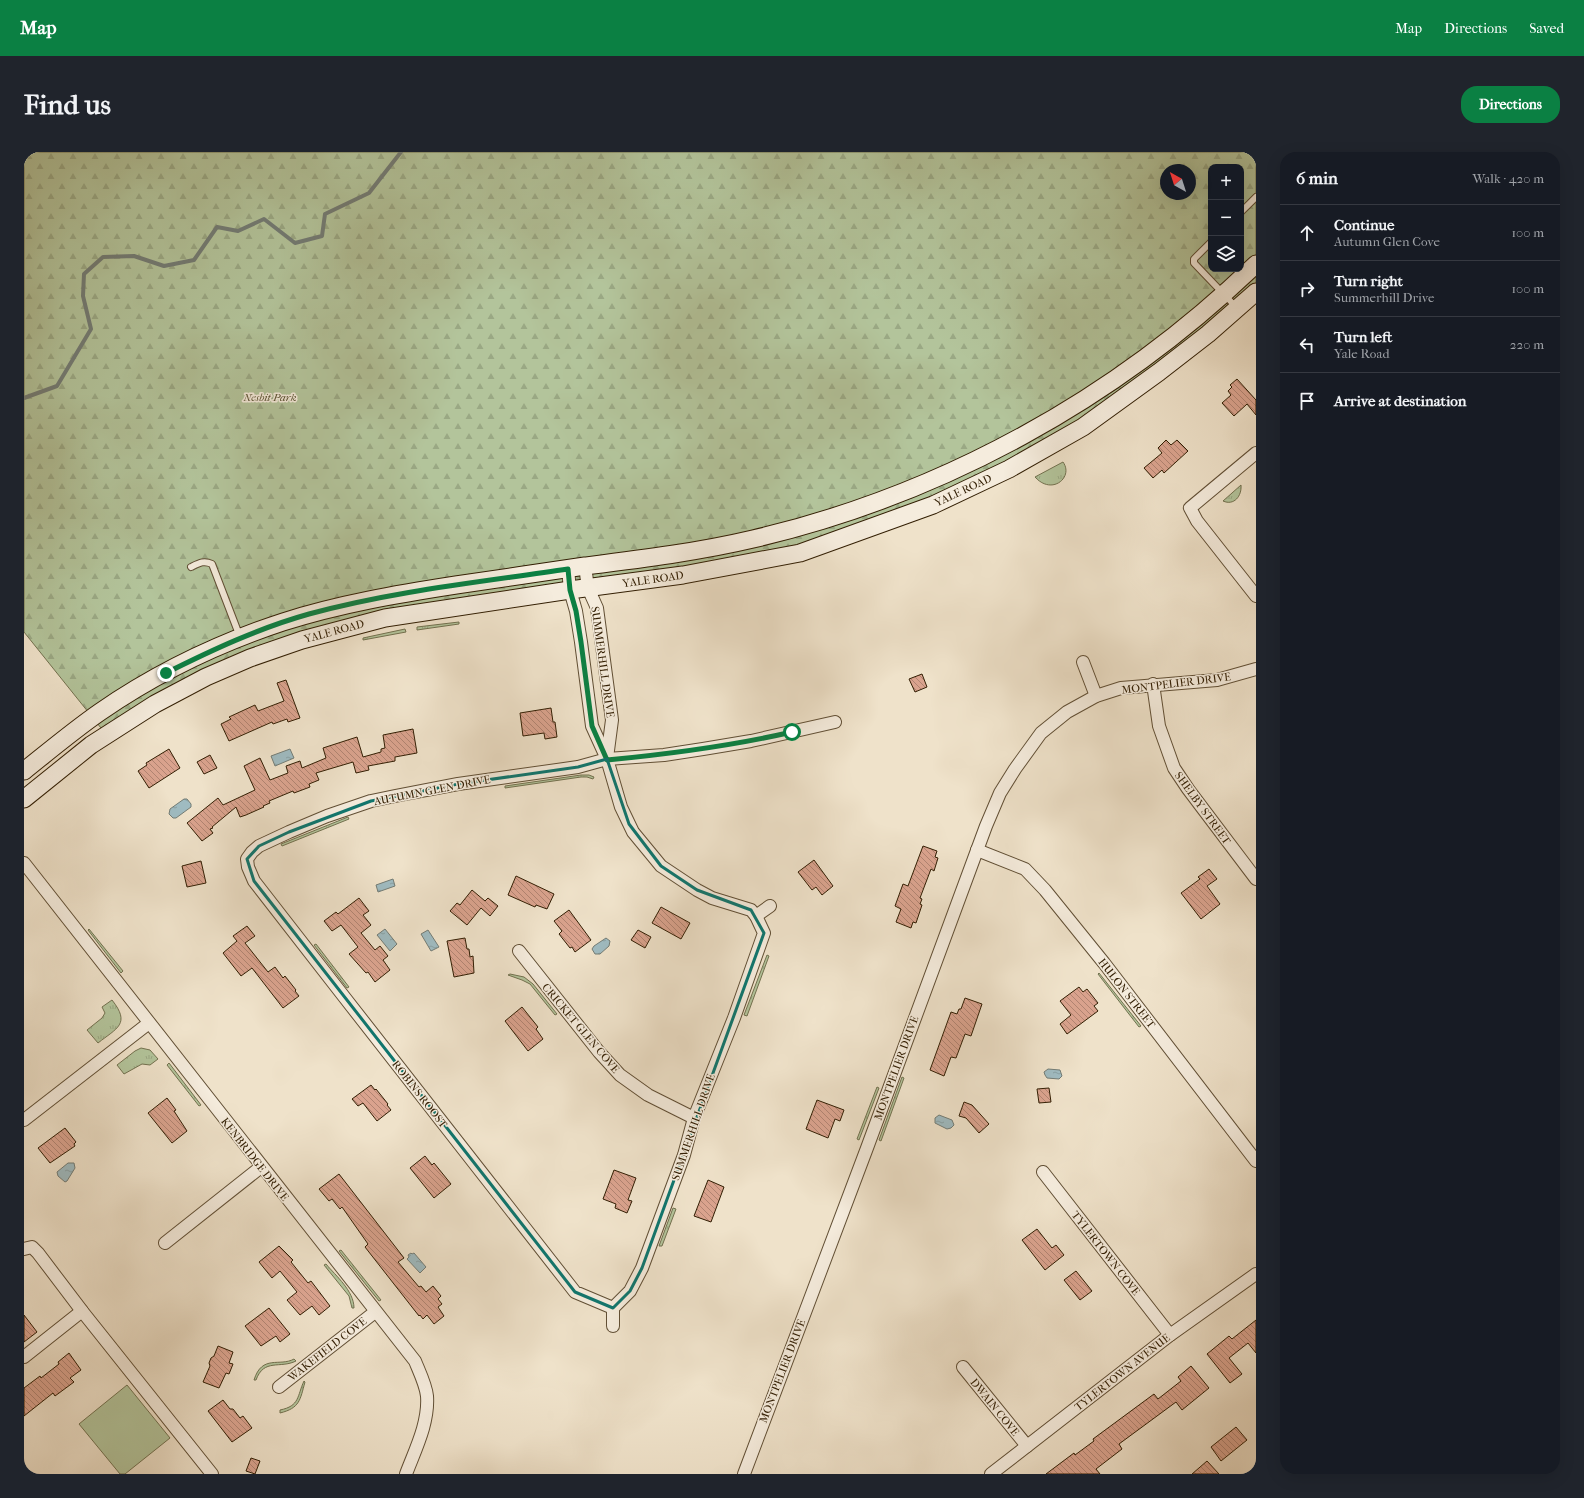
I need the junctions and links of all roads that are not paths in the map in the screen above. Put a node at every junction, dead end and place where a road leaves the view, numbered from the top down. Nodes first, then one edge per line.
1 (1256, 197) edge
2 (1244, 209) edge
3 (1208, 245) edge
4 (1256, 264) edge
5 (1256, 292) edge
6 (1224, 294) junction
7 (1237, 308) junction
8 (1256, 453) edge
9 (585, 566) junction
10 (191, 567) dead end
11 (568, 569) junction
12 (588, 588) junction
13 (570, 590) junction
14 (1256, 596) edge
15 (240, 638) junction
16 (1083, 662) dead end
17 (1256, 669) edge
18 (1153, 684) junction
19 (1096, 696) junction
20 (835, 722) dead end
21 (607, 760) junction
22 (24, 771) edge
23 (24, 799) edge
24 (977, 850) junction
25 (247, 859) joint
26 (24, 863) edge
27 (1256, 879) edge
28 (770, 906) dead end
29 (756, 916) junction
30 (519, 951) dead end
31 (149, 1022) junction
32 (694, 1118) junction
33 (24, 1120) edge
34 (1256, 1161) edge
35 (261, 1167) junction
36 (1043, 1172) dead end
37 (165, 1243) dead end
38 (28, 1248) edge
39 (1256, 1274) edge
40 (613, 1308) junction
41 (82, 1312) junction
42 (375, 1312) junction
43 (612, 1326) dead end
44 (1170, 1335) junction
45 (24, 1357) edge
46 (963, 1367) dead end
47 (279, 1387) dead end
48 (1027, 1446) junction
49 (212, 1474) edge
50 (406, 1474) edge
51 (744, 1474) edge
52 (990, 1474) edge

1 - 2 lane
3 - 6 lane
4 - 6 main road, YALE ROAD
5 - 7 main road, YALE ROAD
6 - 7 lane
6 - 9 main road, YALE ROAD
7 - 12 main road, YALE ROAD
8 - 14 street
9 - 11 main road, YALE ROAD
9 - 12 street, SUMMERHILL DRIVE
10 - 15 lane
11 - 13 street, SUMMERHILL DRIVE
11 - 15 main road, YALE ROAD
12 - 13 main road, YALE ROAD
12 - 21 street, SUMMERHILL DRIVE
13 - 21 street, SUMMERHILL DRIVE
13 - 23 main road, YALE ROAD
15 - 22 main road, YALE ROAD
16 - 19 street
17 - 18 street, MONTPELIER DRIVE
18 - 19 street, MONTPELIER DRIVE
18 - 27 street, SHELBY STREET
19 - 24 street, MONTPELIER DRIVE
20 - 21 street, AUTUMN GLEN DRIVE
21 - 25 street, AUTUMN GLEN DRIVE
21 - 29 street, SUMMERHILL DRIVE
24 - 34 street, HULON STREET
24 - 51 street, MONTPELIER DRIVE
25 - 40 street, ROBINS ROOST
26 - 31 street, KENBRIDGE DRIVE
28 - 29 street
29 - 32 street, SUMMERHILL DRIVE
30 - 32 street, CRICKET GLEN COVE
31 - 33 street
31 - 35 street, KENBRIDGE DRIVE
32 - 40 street, SUMMERHILL DRIVE
35 - 37 street
35 - 42 street, KENBRIDGE DRIVE
36 - 44 street, TYLERTOWN COVE
38 - 41 street
39 - 44 street, TYLERTOWN AVENUE
40 - 43 street
41 - 45 street
41 - 49 street
42 - 47 street, WAKEFIELD COVE
42 - 50 street, KENBRIDGE DRIVE
44 - 48 street, TYLERTOWN AVENUE
46 - 48 street, DWAIN COVE
48 - 52 street, TYLERTOWN AVENUE

